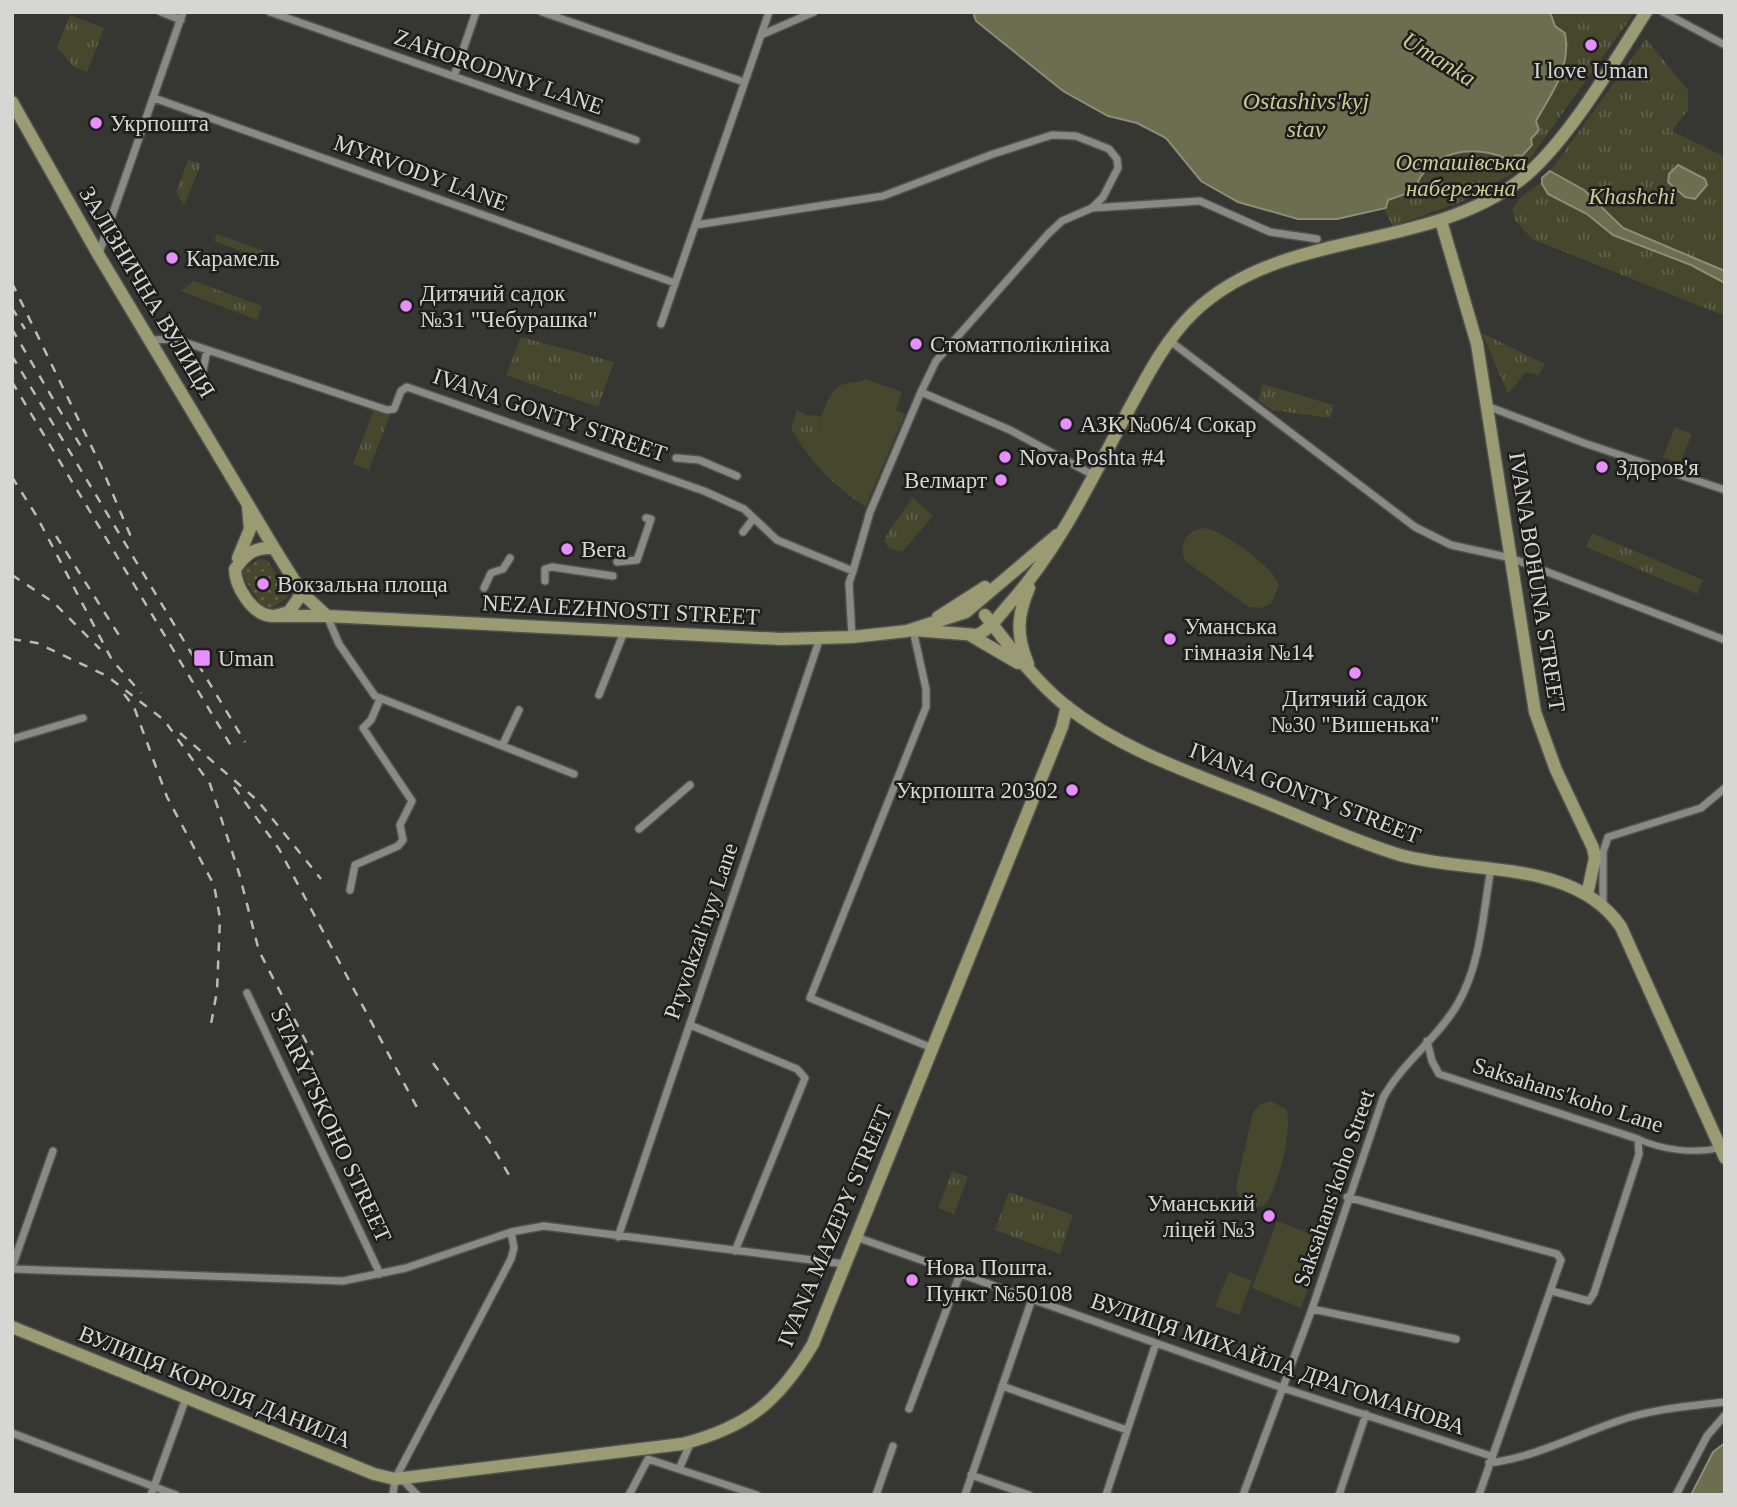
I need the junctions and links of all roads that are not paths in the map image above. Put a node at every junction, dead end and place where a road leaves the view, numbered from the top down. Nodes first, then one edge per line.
1 (161, 12) edge
2 (270, 12) edge
3 (477, 12) edge
4 (542, 12) edge
5 (769, 12) edge
6 (814, 12) edge
7 (1646, 12) edge
8 (1663, 12) edge
9 (182, 16) edge
10 (761, 35) junction
11 (1725, 45) edge
12 (454, 76) junction
13 (744, 82) junction
14 (154, 98) junction
15 (12, 102) edge
16 (636, 140) dead end
17 (1091, 208) junction
18 (1441, 221) junction
19 (696, 225) junction
20 (1317, 239) dead end
21 (98, 254) junction
22 (675, 283) junction
23 (662, 324) dead end
24 (150, 340) junction
25 (1170, 341) junction
26 (207, 350) junction
27 (203, 371) dead end
28 (921, 392) junction
29 (1487, 406) junction
30 (676, 458) dead end
31 (1075, 463) junction
32 (1070, 470) dead end
33 (1093, 475) junction
34 (737, 476) dead end
35 (1725, 490) edge
36 (247, 502) junction
37 (646, 517) dead end
38 (753, 519) junction
39 (1062, 531) junction
40 (743, 532) dead end
41 (274, 548) junction
42 (510, 558) dead end
43 (1511, 558) junction
44 (617, 562) dead end
45 (235, 569) junction
46 (1014, 569) junction
47 (853, 571) junction
48 (613, 576) dead end
49 (1034, 576) junction
50 (545, 581) dead end
51 (484, 589) dead end
52 (302, 593) junction
53 (967, 612) junction
54 (271, 616) junction
55 (327, 616) junction
56 (987, 623) junction
57 (913, 630) junction
58 (624, 632) junction
59 (969, 634) junction
60 (852, 637) junction
61 (820, 638) junction
62 (1725, 640) edge
63 (1032, 674) junction
64 (599, 695) dead end
65 (380, 699) junction
66 (1067, 706) junction
67 (519, 710) dead end
68 (83, 718) dead end
69 (12, 739) edge
70 (503, 744) junction
71 (574, 774) dead end
72 (690, 785) dead end
73 (1725, 788) edge
74 (639, 829) dead end
75 (1491, 868) junction
76 (351, 890) dead end
77 (1587, 895) junction
78 (1603, 904) junction
79 (247, 993) dead end
80 (690, 1025) junction
81 (1427, 1041) junction
82 (932, 1048) junction
83 (1638, 1139) junction
84 (53, 1151) dead end
85 (1723, 1153) edge
86 (1347, 1197) junction
87 (510, 1232) junction
88 (618, 1237) junction
89 (855, 1237) junction
90 (735, 1251) junction
91 (844, 1264) junction
92 (12, 1268) edge
93 (380, 1274) junction
94 (960, 1274) junction
95 (1552, 1291) junction
96 (1032, 1300) junction
97 (1312, 1309) junction
98 (12, 1327) edge
99 (1456, 1339) dead end
100 (1156, 1343) junction
101 (1002, 1386) junction
102 (1283, 1388) junction
103 (186, 1398) junction
104 (1725, 1402) edge
105 (909, 1409) dead end
106 (1366, 1414) junction
107 (1725, 1415) edge
108 (1127, 1430) junction
109 (12, 1433) edge
110 (692, 1441) junction
111 (893, 1446) dead end
112 (1490, 1460) junction
113 (678, 1469) junction
114 (971, 1475) junction
115 (399, 1479) junction
116 (154, 1486) junction
117 (151, 1495) edge
118 (176, 1495) edge
119 (393, 1495) edge
120 (417, 1495) edge
121 (629, 1495) edge
122 (757, 1495) edge
123 (876, 1495) edge
124 (965, 1495) edge
125 (1029, 1495) edge
126 (1106, 1495) edge
127 (1242, 1495) edge
128 (1339, 1495) edge
129 (1479, 1495) edge
130 (1676, 1495) edge

1 - 9 street
2 - 12 street, ZAHORODNIY LANE
3 - 12 street
4 - 13 street
5 - 10 street
6 - 10 street
7 - 18 main road, NEZALEZHNOSTI STREET
8 - 11 street
9 - 14 street
10 - 13 street
12 - 16 street, ZAHORODNIY LANE
13 - 19 street
14 - 21 street
14 - 22 street, MYRVODY LANE
15 - 21 main road, ЗАЛІЗНИЧНА ВУЛИЦЯ
17 - 19 street
17 - 20 street
17 - 28 street
18 - 25 main road, NEZALEZHNOSTI STREET
18 - 29 main road, IVANA BOHUNA STREET
19 - 22 street
21 - 24 main road, ЗАЛІЗНИЧНА ВУЛИЦЯ
22 - 23 street
24 - 26 street, IVANA GONTY STREET
24 - 36 main road, ЗАЛІЗНИЧНА ВУЛИЦЯ
25 - 33 main road, NEZALEZHNOSTI STREET
25 - 43 street
26 - 27 street
26 - 38 street, IVANA GONTY STREET
28 - 31 street
28 - 47 street
29 - 35 street
29 - 43 main road, IVANA BOHUNA STREET
30 - 34 street
31 - 32 street
31 - 33 street
33 - 39 main road, NEZALEZHNOSTI STREET
36 - 41 main road, ЗАЛІЗНИЧНА ВУЛИЦЯ
36 - 45 main road
37 - 44 street
38 - 40 street
38 - 47 street, IVANA GONTY STREET
39 - 46 main road, NEZALEZHNOSTI STREET
39 - 49 main road, NEZALEZHNOSTI STREET
41 - 45 main road
41 - 52 main road
42 - 51 street
43 - 62 street
43 - 77 main road, IVANA BOHUNA STREET
45 - 54 main road
46 - 53 main road, NEZALEZHNOSTI STREET
46 - 57 main road, NEZALEZHNOSTI STREET
47 - 60 street
48 - 50 street
49 - 56 main road, NEZALEZHNOSTI STREET
49 - 63 main road, IVANA GONTY STREET
52 - 54 main road
52 - 55 main road
53 - 56 main road
53 - 57 main road, NEZALEZHNOSTI STREET
53 - 59 main road
54 - 55 main road
55 - 58 main road, NEZALEZHNOSTI STREET
55 - 65 street
56 - 59 main road
56 - 63 main road, IVANA GONTY STREET
57 - 59 main road, NEZALEZHNOSTI STREET
57 - 60 main road, NEZALEZHNOSTI STREET
57 - 82 street
58 - 61 main road, NEZALEZHNOSTI STREET
58 - 64 street
59 - 63 main road, IVANA GONTY STREET
60 - 61 main road, NEZALEZHNOSTI STREET
61 - 80 street, Pryvokzalʹnyy Lane
63 - 66 main road, IVANA GONTY STREET
65 - 70 street
65 - 76 street
66 - 75 main road, IVANA GONTY STREET
66 - 82 main road, IVANA MAZEPY STREET
67 - 70 street
68 - 69 street
70 - 71 street
72 - 74 street
73 - 78 street
75 - 77 main road, IVANA GONTY STREET
75 - 81 street, Saksahansʹkoho Street
77 - 78 main road
78 - 85 main road
79 - 93 street, STARYTSKOHO STREET
80 - 88 street, Pryvokzalʹnyy Lane
80 - 90 street
81 - 83 street, Saksahansʹkoho Lane
81 - 86 street, Saksahansʹkoho Street
82 - 89 main road, IVANA MAZEPY STREET
83 - 85 street, Saksahansʹkoho Lane
83 - 95 street
84 - 92 street
86 - 95 street
86 - 97 street, Saksahansʹkoho Street
87 - 88 street
87 - 93 street
87 - 115 street
88 - 90 street
89 - 91 main road, IVANA MAZEPY STREET
89 - 94 street, ВУЛИЦЯ МИХАЙЛА ДРАГОМАНОВА
90 - 91 street
91 - 110 main road, IVANA MAZEPY STREET
92 - 93 street
94 - 96 street, ВУЛИЦЯ МИХАЙЛА ДРАГОМАНОВА
94 - 105 street
95 - 112 street
96 - 100 street, ВУЛИЦЯ МИХАЙЛА ДРАГОМАНОВА
96 - 101 street
97 - 99 street
97 - 102 street, Saksahansʹkoho Street
98 - 103 main road, ВУЛИЦЯ КОРОЛЯ ДАНИЛА
100 - 102 street, ВУЛИЦЯ МИХАЙЛА ДРАГОМАНОВА
100 - 108 street
101 - 108 street
101 - 114 street
102 - 106 street, ВУЛИЦЯ МИХАЙЛА ДРАГОМАНОВА
102 - 127 street, Saksahansʹkoho Street
103 - 115 main road, ВУЛИЦЯ КОРОЛЯ ДАНИЛА
103 - 116 street
104 - 112 street
106 - 112 street, ВУЛИЦЯ МИХАЙЛА ДРАГОМАНОВА
106 - 128 street
107 - 130 street
108 - 126 street
109 - 116 street
110 - 113 street
110 - 115 main road, IVANA MAZEPY STREET
111 - 123 street
112 - 129 street
113 - 121 street
113 - 122 street
114 - 124 street
114 - 125 street
115 - 119 street
115 - 120 street
116 - 117 street
116 - 118 street

